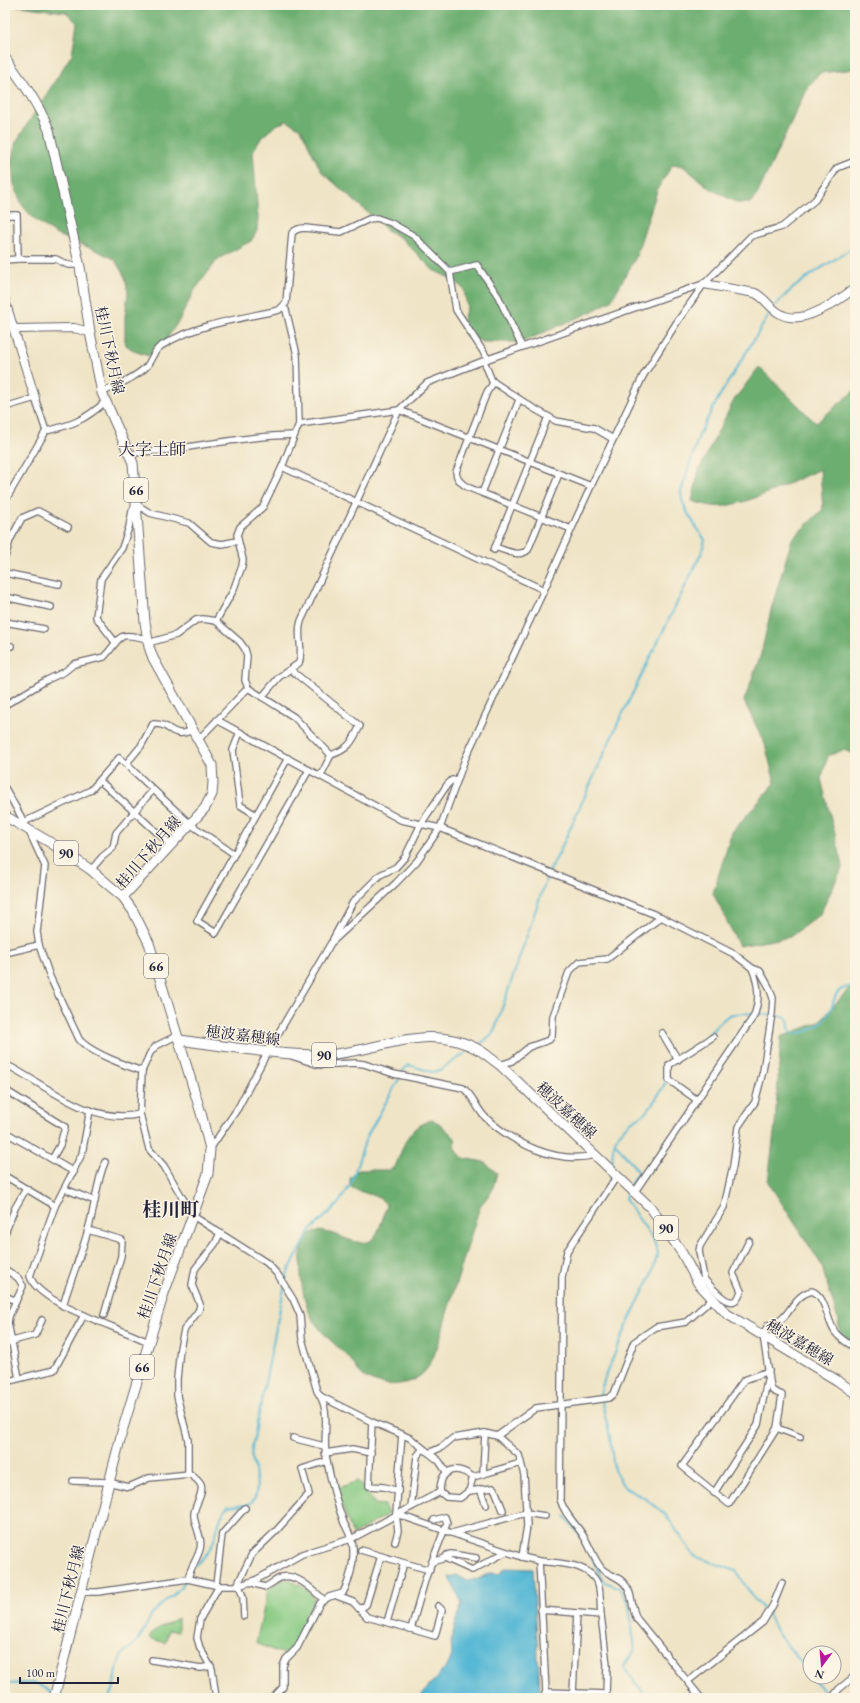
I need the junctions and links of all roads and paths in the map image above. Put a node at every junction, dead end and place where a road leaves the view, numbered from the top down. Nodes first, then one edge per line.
1 (5, 58) edge
2 (855, 161) edge
3 (5, 215) edge
4 (18, 259) junction
5 (5, 260) edge
6 (79, 265) junction
7 (450, 272) junction
8 (704, 284) junction
9 (855, 288) edge
10 (5, 301) edge
11 (283, 307) junction
12 (15, 329) junction
13 (90, 332) junction
14 (522, 347) junction
15 (486, 360) junction
16 (494, 382) junction
17 (104, 397) junction
18 (35, 398) junction
19 (519, 400) junction
20 (5, 407) edge
21 (399, 410) junction
22 (548, 417) junction
23 (298, 424) junction
24 (46, 431) junction
25 (294, 435) junction
26 (470, 438) junction
27 (614, 439) junction
28 (498, 450) junction
29 (130, 455) junction
30 (529, 462) junction
31 (282, 467) junction
32 (559, 474) junction
33 (590, 486) junction
34 (482, 493) junction
35 (5, 501) edge
36 (356, 502) junction
37 (136, 504) junction
38 (511, 505) junction
39 (542, 517) junction
40 (68, 527) dead end
41 (571, 529) junction
42 (238, 541) junction
43 (5, 557) edge
44 (5, 573) edge
45 (59, 584) dead end
46 (544, 590) junction
47 (5, 597) edge
48 (51, 607) dead end
49 (216, 621) junction
50 (5, 622) edge
51 (44, 629) dead end
52 (148, 641) junction
53 (115, 642) junction
54 (291, 670) junction
55 (248, 688) junction
56 (262, 697) junction
57 (5, 705) edge
58 (217, 720) junction
59 (193, 730) junction
60 (240, 732) junction
61 (199, 739) junction
62 (331, 755) junction
63 (288, 758) junction
64 (126, 764) junction
65 (309, 770) junction
66 (321, 775) junction
67 (100, 781) junction
68 (457, 781) junction
69 (5, 788) edge
70 (153, 790) junction
71 (134, 811) junction
72 (256, 815) junction
73 (5, 816) edge
74 (190, 824) junction
75 (421, 824) junction
76 (26, 826) junction
77 (440, 828) junction
78 (171, 845) junction
79 (234, 854) junction
80 (91, 870) junction
81 (123, 897) junction
82 (661, 917) junction
83 (331, 943) junction
84 (40, 945) junction
85 (5, 952) edge
86 (752, 968) junction
87 (662, 1033) dead end
88 (713, 1037) dead end
89 (178, 1038) junction
90 (268, 1051) junction
91 (289, 1055) junction
92 (678, 1060) junction
93 (5, 1064) edge
94 (500, 1065) junction
95 (142, 1072) junction
96 (5, 1090) edge
97 (697, 1100) junction
98 (90, 1110) junction
99 (140, 1114) junction
100 (5, 1132) edge
101 (210, 1150) junction
102 (595, 1156) junction
103 (52, 1159) junction
104 (105, 1162) dead end
105 (74, 1172) junction
106 (5, 1176) edge
107 (617, 1176) junction
108 (26, 1189) junction
109 (65, 1189) junction
110 (634, 1193) junction
111 (95, 1201) junction
112 (56, 1206) junction
113 (193, 1216) junction
114 (88, 1230) junction
115 (5, 1232) edge
116 (220, 1233) junction
117 (749, 1241) dead end
118 (5, 1269) edge
119 (701, 1281) junction
120 (5, 1296) edge
121 (712, 1299) junction
122 (16, 1301) junction
123 (63, 1306) junction
124 (84, 1315) junction
125 (104, 1315) dead end
126 (42, 1320) dead end
127 (763, 1335) junction
128 (8, 1342) edge
129 (150, 1343) junction
130 (855, 1348) edge
131 (769, 1371) junction
132 (19, 1378) junction
133 (5, 1382) edge
134 (855, 1394) edge
135 (322, 1397) junction
136 (561, 1404) junction
137 (372, 1422) junction
138 (777, 1428) junction
139 (485, 1433) junction
140 (402, 1434) junction
141 (496, 1436) junction
142 (800, 1437) dead end
143 (293, 1438) dead end
144 (324, 1446) junction
145 (422, 1450) junction
146 (325, 1453) junction
147 (371, 1453) junction
148 (429, 1453) junction
149 (326, 1461) junction
150 (522, 1463) junction
151 (447, 1473) junction
152 (188, 1474) junction
153 (483, 1474) junction
154 (473, 1477) junction
155 (73, 1481) dead end
156 (108, 1482) junction
157 (480, 1490) junction
158 (398, 1491) junction
159 (469, 1491) junction
160 (440, 1492) junction
161 (714, 1493) junction
162 (486, 1505) dead end
163 (411, 1507) junction
164 (245, 1508) dead end
165 (503, 1510) dead end
166 (526, 1513) junction
167 (396, 1514) junction
168 (545, 1516) dead end
169 (434, 1520) dead end
170 (444, 1531) junction
171 (451, 1533) junction
172 (351, 1539) junction
173 (395, 1542) dead end
174 (361, 1550) dead end
175 (506, 1552) junction
176 (381, 1556) junction
177 (522, 1557) junction
178 (445, 1558) junction
179 (476, 1558) dead end
180 (539, 1561) junction
181 (432, 1562) junction
182 (404, 1563) junction
183 (430, 1570) junction
184 (188, 1579) junction
185 (249, 1582) junction
186 (782, 1583) dead end
187 (218, 1585) junction
188 (238, 1586) junction
189 (82, 1592) junction
190 (337, 1596) junction
191 (324, 1599) junction
192 (438, 1606) dead end
193 (360, 1609) junction
194 (541, 1610) junction
195 (577, 1613) junction
196 (600, 1615) junction
197 (244, 1616) dead end
198 (387, 1622) junction
199 (411, 1629) junction
200 (152, 1660) dead end
201 (210, 1666) junction
202 (855, 1676) edge
203 (688, 1682) junction
204 (573, 1693) junction
205 (544, 1695) edge
206 (605, 1696) edge
207 (54, 1698) edge
208 (216, 1698) edge
209 (273, 1698) edge
210 (701, 1698) edge
211 (832, 1698) edge

1 - 6 main road, 桂川下秋月線 / 66
2 - 8 street
3 - 4 street
4 - 5 street
4 - 6 street
6 - 13 main road, 桂川下秋月線 / 66
7 - 11 street
7 - 14 street
7 - 15 street
8 - 9 street
8 - 14 street
8 - 27 street
10 - 12 street
11 - 17 street
11 - 23 street
12 - 13 street
12 - 18 street
13 - 17 main road, 桂川下秋月線 / 66
14 - 15 street
15 - 16 street
15 - 21 street
16 - 19 street
16 - 26 street
17 - 24 street
17 - 29 main road, 桂川下秋月線 / 66
18 - 20 street
18 - 24 street
19 - 22 street
19 - 28 street
21 - 23 street
21 - 26 street
21 - 36 street
22 - 27 street
22 - 30 street
23 - 25 street
24 - 35 street
25 - 29 street
25 - 31 street
26 - 28 street
26 - 34 street
27 - 33 street
28 - 30 street
28 - 34 street
29 - 37 main road, 桂川下秋月線 / 66
30 - 32 street
30 - 38 street
31 - 36 street
31 - 42 street
32 - 33 street
32 - 39 street
33 - 41 street
34 - 38 street
36 - 46 street
36 - 54 street
37 - 42 street
37 - 52 main road, 桂川下秋月線 / 66
37 - 53 street
38 - 39 street
38 - 39 street
39 - 41 street
40 - 43 street
41 - 46 street
42 - 49 street
44 - 45 street
46 - 68 street
47 - 48 street
49 - 52 street
49 - 55 street
50 - 51 street
52 - 53 street
52 - 59 main road, 桂川下秋月線 / 66
53 - 57 street
54 - 56 street
54 - 62 street
55 - 56 street
55 - 58 street
56 - 62 street
58 - 60 street
58 - 61 street
59 - 61 main road, 桂川下秋月線 / 66
59 - 64 street
60 - 63 street
60 - 72 street
61 - 74 main road, 桂川下秋月線 / 66
62 - 66 street
63 - 65 street
63 - 72 street
64 - 67 street
64 - 70 street
65 - 66 street
65 - 79 street
66 - 75 street
67 - 71 street
67 - 76 street
68 - 75 street
68 - 77 street
69 - 76 street
70 - 71 street
70 - 74 street
71 - 78 street
71 - 80 street
72 - 79 street
73 - 76 main road, 90
74 - 78 main road, 桂川下秋月線 / 66
74 - 79 street
75 - 77 street
75 - 83 street
76 - 80 main road, 90
76 - 84 street
77 - 82 street
77 - 83 street
78 - 81 main road, 桂川下秋月線 / 66
80 - 81 main road, 90
81 - 89 main road, 桂川下秋月線 / 66
82 - 86 street
82 - 94 street
83 - 90 street
84 - 85 street
84 - 95 street
86 - 97 street
86 - 119 street
87 - 92 street
88 - 92 street
89 - 90 main road, 穂波嘉穂線 / 90
89 - 95 street
89 - 101 main road, 桂川下秋月線 / 66
90 - 91 main road, 穂波嘉穂線 / 90
90 - 101 street
91 - 94 main road, 穂波嘉穂線 / 90
91 - 102 street
92 - 97 street
93 - 98 street
94 - 102 main road, 穂波嘉穂線 / 90
95 - 99 street
96 - 103 street
97 - 110 street
98 - 99 street
98 - 105 street
99 - 113 street
100 - 103 street
101 - 113 main road, 桂川下秋月線 / 66
102 - 107 main road, 穂波嘉穂線 / 90
103 - 105 street
104 - 111 street
105 - 109 street
106 - 108 street
107 - 110 main road, 穂波嘉穂線 / 90
107 - 136 street
108 - 112 street
108 - 115 street
109 - 111 street
109 - 112 street
110 - 119 main road, 穂波嘉穂線 / 90
111 - 114 street
112 - 123 street
113 - 116 street
113 - 129 main road, 桂川下秋月線 / 66
114 - 123 street
114 - 125 street
116 - 135 street
116 - 152 street
117 - 119 street
118 - 122 street
119 - 121 main road, 穂波嘉穂線 / 90
120 - 122 street
121 - 127 main road, 穂波嘉穂線 / 90
121 - 136 street
122 - 128 street
123 - 124 street
124 - 129 street
124 - 132 street
126 - 128 street
127 - 130 street
127 - 131 street
127 - 134 main road, 穂波嘉穂線 / 90
128 - 132 street
129 - 156 main road, 桂川下秋月線 / 66
131 - 138 street
131 - 161 street
131 - 161 street
132 - 133 street
135 - 137 street
135 - 144 street
136 - 141 street
136 - 203 street
137 - 140 street
137 - 147 street
138 - 142 street
138 - 161 street
139 - 141 street
139 - 148 street
139 - 153 street
140 - 145 street
140 - 158 street
141 - 150 street
143 - 144 street
144 - 146 street
145 - 148 street
145 - 163 street
146 - 147 street
146 - 149 street
147 - 158 street
148 - 151 street
149 - 172 street
149 - 188 street
150 - 153 street
150 - 166 street
151 - 154 street
151 - 160 street
152 - 156 street
152 - 184 street
153 - 154 street
154 - 159 street
155 - 156 street
156 - 189 main road, 桂川下秋月線 / 66
157 - 159 street
157 - 162 street
157 - 165 street
158 - 167 street
159 - 160 street
160 - 163 street
163 - 167 street
164 - 187 street
166 - 168 street
166 - 171 street
166 - 177 street
167 - 170 street
167 - 172 street
167 - 173 street
169 - 170 street
170 - 171 street
170 - 181 street
171 - 175 street
172 - 185 street
172 - 190 street
174 - 176 street
175 - 177 street
175 - 178 street
176 - 182 street
176 - 193 street
177 - 180 street
178 - 179 street
178 - 181 street
180 - 194 street
180 - 196 street
181 - 183 street
182 - 183 street
182 - 198 street
183 - 199 street
184 - 187 street
184 - 189 street
185 - 188 street
185 - 191 street
186 - 203 street
187 - 188 street
187 - 201 street
188 - 197 street
189 - 207 main road, 桂川下秋月線 / 66
190 - 191 street
190 - 193 street
191 - 209 street
192 - 199 street
193 - 198 street
194 - 195 street
194 - 205 street
195 - 196 street
195 - 204 street
196 - 206 street
198 - 199 street
200 - 201 street
201 - 208 street
202 - 211 street
203 - 210 street
204 - 205 street
204 - 206 street

